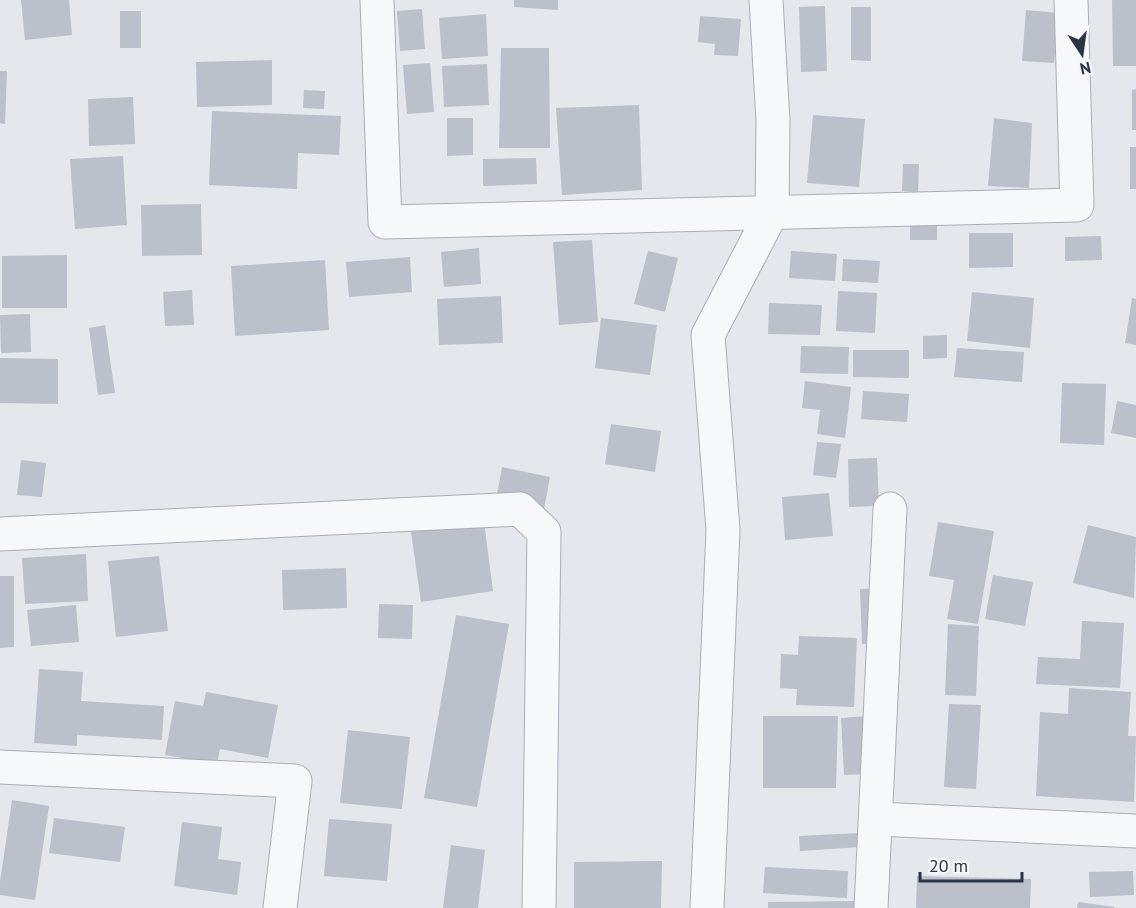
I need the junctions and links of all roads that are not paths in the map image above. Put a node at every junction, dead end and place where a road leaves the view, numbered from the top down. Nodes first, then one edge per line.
1 (377, 0) edge
2 (766, 0) edge
3 (1071, 0) edge
4 (772, 212) junction
5 (890, 509) dead end
6 (0, 534) edge
7 (0, 767) edge
8 (876, 819) junction
9 (1136, 831) edge
10 (280, 908) edge
11 (539, 908) edge
12 (707, 908) edge
13 (871, 908) edge

1 - 4 street
2 - 4 street
3 - 4 street
4 - 12 street
5 - 8 street
6 - 11 street
7 - 10 street
8 - 9 street
8 - 13 street

